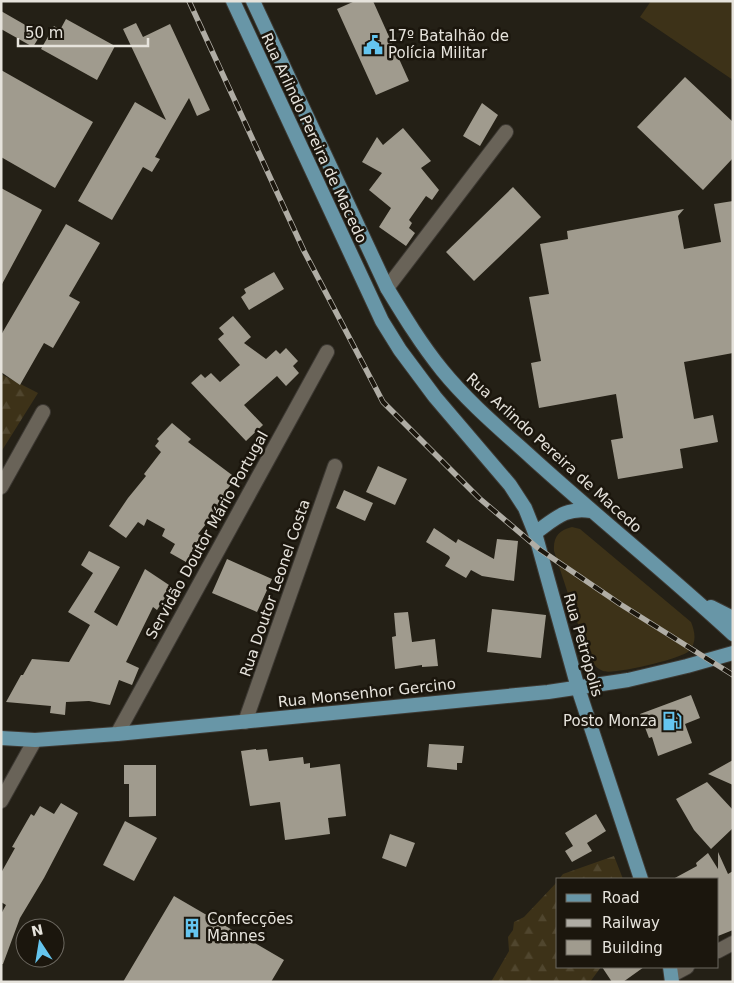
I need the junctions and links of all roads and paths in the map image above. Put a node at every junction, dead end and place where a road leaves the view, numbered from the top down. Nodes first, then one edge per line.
1 (233, 1) edge
2 (253, 1) edge
3 (506, 132) dead end
4 (388, 288) junction
5 (327, 352) dead end
6 (43, 412) dead end
7 (335, 466) dead end
8 (1, 487) edge
9 (591, 511) junction
10 (534, 533) junction
11 (691, 595) junction
12 (733, 618) edge
13 (733, 634) edge
14 (733, 652) edge
15 (578, 688) junction
16 (245, 722) junction
17 (117, 734) junction
18 (1, 738) edge
19 (35, 740) junction
20 (1, 802) edge
21 (641, 878) edge
22 (733, 942) edge
23 (719, 949) edge
24 (685, 968) edge
25 (671, 974) edge

1 - 10 main road, Rua Arlindo Pereira de Macedo
2 - 4 main road, Rua Arlindo Pereira de Macedo
3 - 4 street
4 - 9 main road, Rua Arlindo Pereira de Macedo
5 - 17 street, Servidão Doutor Mário Portugal
6 - 8 street
7 - 16 street, Rua Doutor Leonel Costa
9 - 10 main road
9 - 11 main road, Rua Arlindo Pereira de Macedo
10 - 15 main road, Rua Petrópolis
11 - 12 main road
11 - 13 main road, Rua Arlindo Pereira de Macedo
14 - 15 main road, Rua Monsenhor Gercino
15 - 16 main road, Rua Monsenhor Gercino
15 - 21 main road, Rua Petrópolis
16 - 17 main road, Rua Monsenhor Gercino
17 - 19 main road, Rua Monsenhor Gercino
18 - 19 main road, Rua Monsenhor Gercino
19 - 20 street
22 - 23 street
24 - 25 street

